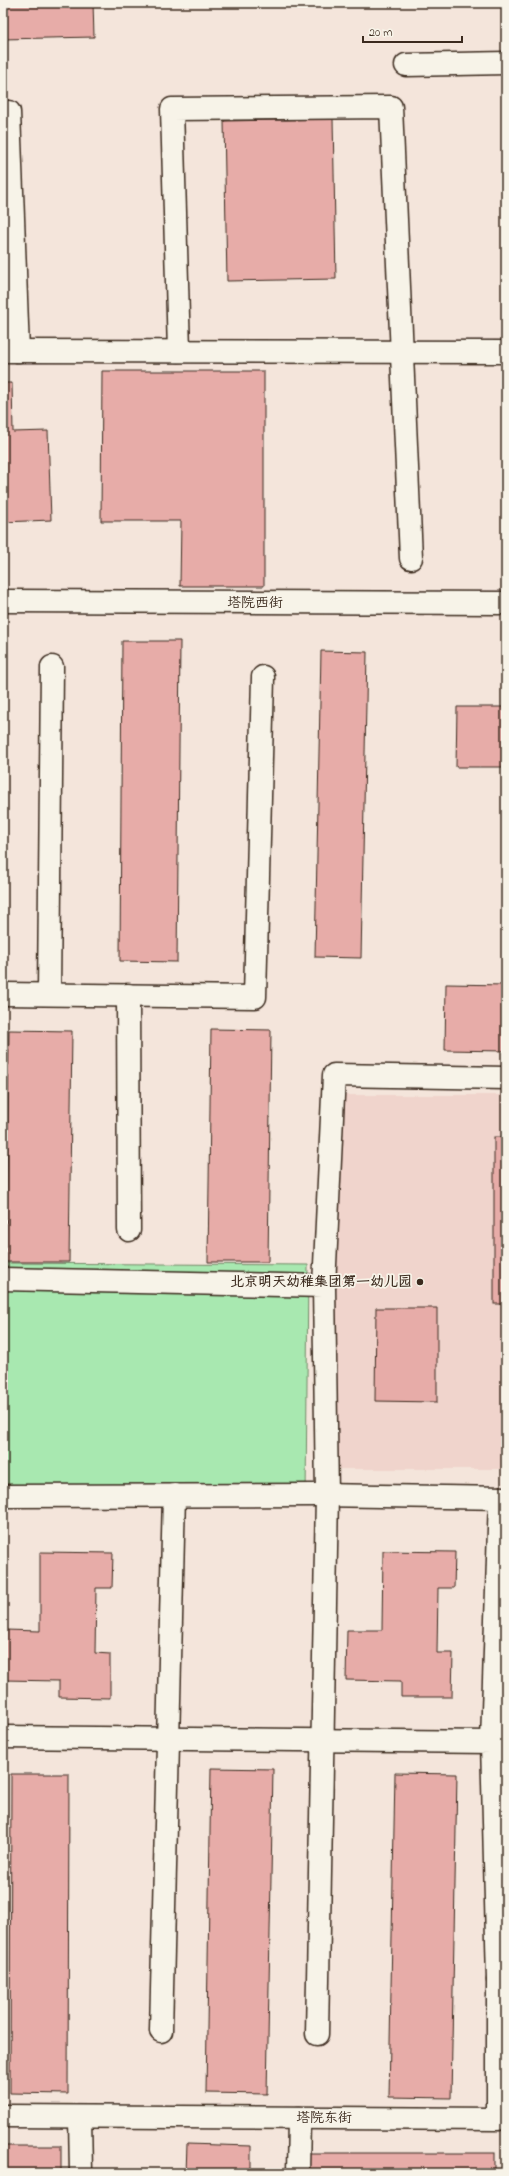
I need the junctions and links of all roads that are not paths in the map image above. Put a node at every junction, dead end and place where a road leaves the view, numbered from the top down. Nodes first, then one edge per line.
1 (506, 62) edge
2 (406, 65) dead end
3 (3, 112) edge
4 (11, 351) edge
5 (179, 351) junction
6 (401, 352) junction
7 (506, 352) edge
8 (411, 558) dead end
9 (3, 602) edge
10 (506, 603) edge
11 (52, 667) dead end
12 (263, 677) dead end
13 (3, 994) edge
14 (49, 994) junction
15 (128, 996) junction
16 (506, 1078) edge
17 (129, 1230) dead end
18 (3, 1278) edge
19 (324, 1286) junction
20 (174, 1495) junction
21 (327, 1495) junction
22 (3, 1496) edge
23 (503, 1498) edge
24 (3, 1736) edge
25 (169, 1738) junction
26 (322, 1740) junction
27 (492, 1742) junction
28 (502, 1980) edge
29 (161, 2031) dead end
30 (317, 2034) dead end
31 (3, 2116) edge
32 (80, 2116) junction
33 (299, 2118) junction
34 (81, 2173) edge
35 (298, 2173) edge

1 - 2 street
3 - 4 street
4 - 5 street
5 - 6 street
5 - 6 street
6 - 7 street
6 - 8 street
9 - 10 street, 塔院西街
11 - 14 street
12 - 15 street
13 - 14 street
14 - 15 street
15 - 17 street
16 - 19 street
18 - 19 street
19 - 21 street
20 - 21 street
20 - 22 street
20 - 25 street
21 - 23 street
21 - 26 street
23 - 27 street
24 - 25 street
25 - 26 street
25 - 29 street
26 - 27 street
26 - 30 street
27 - 28 street
28 - 33 street, 塔院东街
31 - 32 street, 塔院东街
32 - 33 street, 塔院东街
32 - 34 street
33 - 35 street

